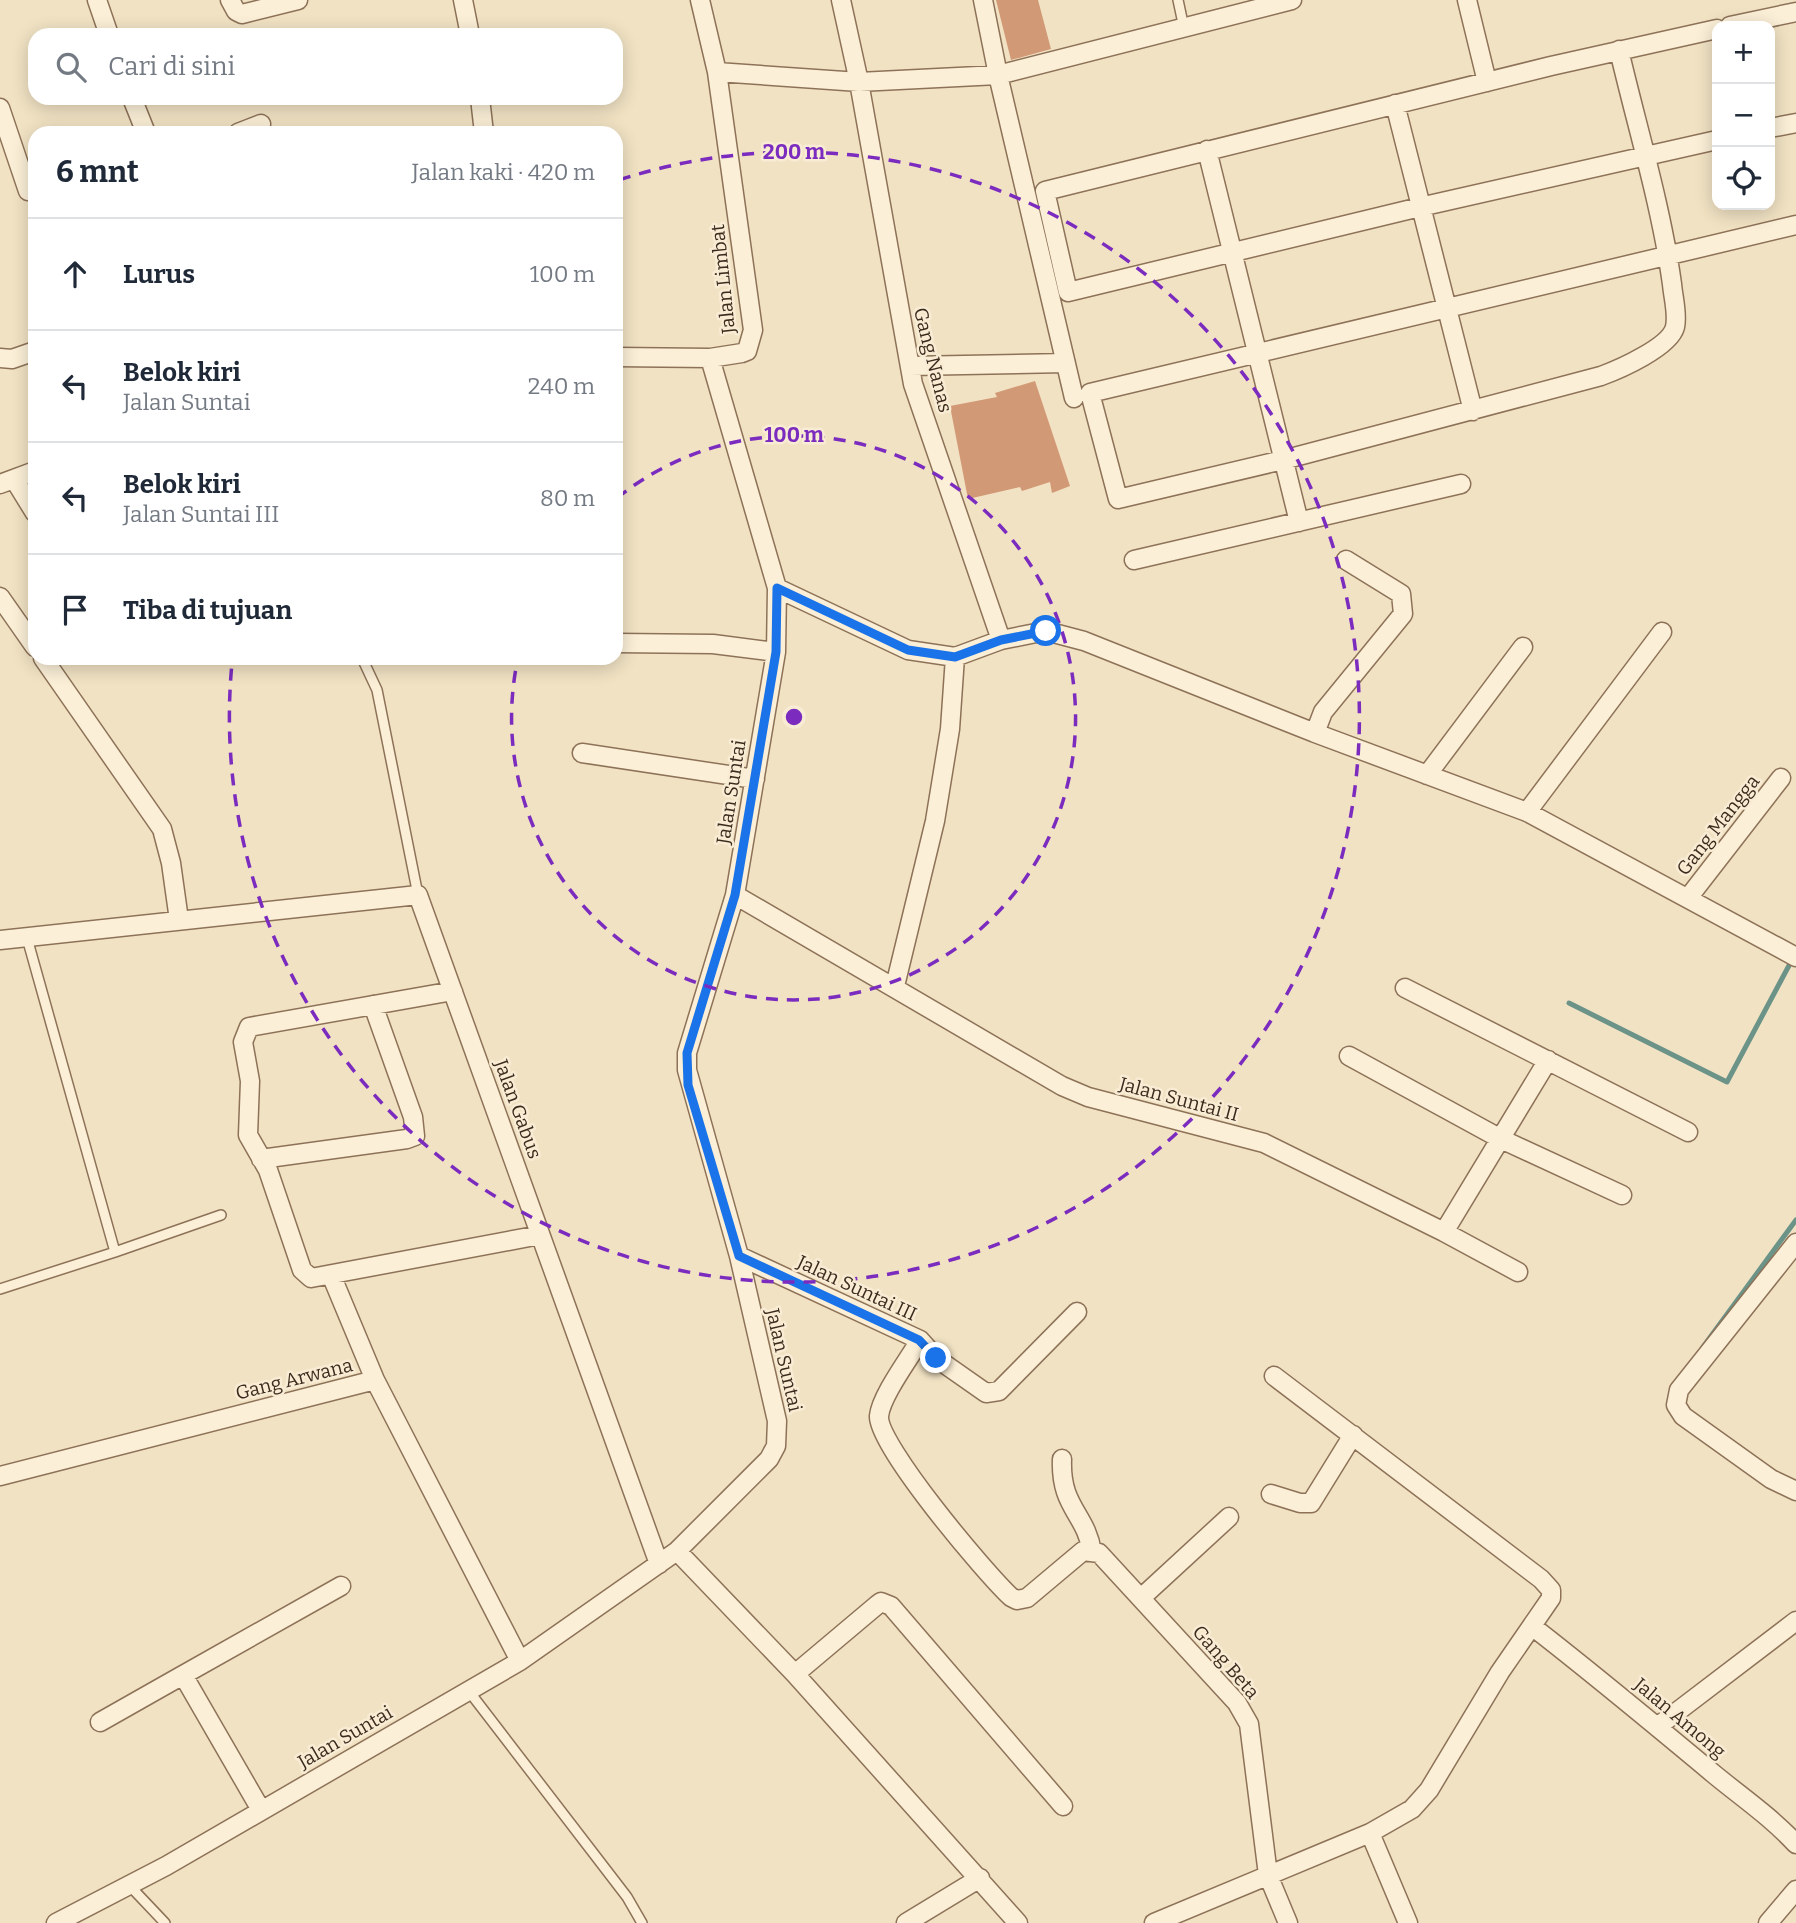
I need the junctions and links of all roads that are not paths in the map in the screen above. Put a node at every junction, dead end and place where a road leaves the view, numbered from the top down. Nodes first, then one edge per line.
1 (97, 0) edge
2 (230, 0) edge
3 (299, 0) edge
4 (463, 0) edge
5 (700, 0) edge
6 (841, 0) edge
7 (983, 0) edge
8 (1178, 0) edge
9 (1292, 0) edge
10 (1466, 0) edge
11 (1796, 12) edge
12 (1754, 21) edge
13 (107, 28) edge
14 (469, 28) edge
15 (1184, 28) junction
16 (1712, 30) edge
17 (1619, 50) junction
18 (717, 72) junction
19 (998, 75) junction
20 (859, 82) junction
21 (1487, 82) junction
22 (1395, 104) junction
23 (135, 105) edge
24 (481, 105) edge
25 (0, 108) edge
26 (1796, 122) edge
27 (261, 124) dead end
28 (143, 126) edge
29 (256, 126) edge
30 (483, 126) edge
31 (1775, 127) edge
32 (1712, 141) edge
33 (1207, 150) junction
34 (1644, 156) junction
35 (28, 191) dead end
36 (1420, 207) junction
37 (1796, 225) edge
38 (1231, 252) junction
39 (1668, 257) junction
40 (1446, 310) junction
41 (28, 353) edge
42 (1256, 353) junction
43 (623, 357) edge
44 (0, 358) edge
45 (710, 358) junction
46 (1066, 363) junction
47 (910, 366) junction
48 (1074, 398) dead end
49 (1473, 411) junction
50 (1283, 460) junction
51 (28, 474) edge
52 (7, 482) edge
53 (1461, 484) dead end
54 (28, 505) edge
55 (1299, 522) junction
56 (1134, 560) dead end
57 (1346, 560) dead end
58 (777, 588) junction
59 (0, 597) edge
60 (1662, 632) dead end
61 (28, 637) edge
62 (1001, 640) junction
63 (623, 643) edge
64 (1523, 647) dead end
65 (776, 652) junction
66 (955, 657) junction
67 (48, 665) edge
68 (365, 665) edge
69 (1315, 733) junction
70 (582, 753) dead end
71 (1427, 775) junction
72 (1782, 778) dead end
73 (755, 779) junction
74 (1527, 812) junction
75 (418, 895) junction
76 (735, 895) junction
77 (1688, 898) junction
78 (178, 920) junction
79 (27, 937) junction
80 (0, 940) edge
81 (1796, 957) edge
82 (895, 986) junction
83 (1405, 988) dead end
84 (453, 991) junction
85 (373, 1005) junction
86 (1349, 1056) dead end
87 (1548, 1060) junction
88 (1688, 1132) dead end
89 (1501, 1139) junction
90 (261, 1159) junction
91 (1622, 1195) dead end
92 (221, 1215) dead end
93 (1444, 1232) junction
94 (541, 1235) junction
95 (1796, 1243) edge
96 (114, 1252) junction
97 (739, 1256) junction
98 (1518, 1272) dead end
99 (332, 1277) junction
100 (0, 1289) edge
101 (1077, 1312) dead end
102 (919, 1340) junction
103 (1275, 1376) dead end
104 (374, 1380) junction
105 (1353, 1435) junction
106 (1062, 1459) dead end
107 (0, 1476) edge
108 (1796, 1491) edge
109 (1271, 1494) dead end
110 (1229, 1517) dead end
111 (677, 1551) junction
112 (1092, 1552) junction
113 (659, 1564) junction
114 (341, 1587) dead end
115 (1141, 1598) junction
116 (1796, 1621) edge
117 (1533, 1627) junction
118 (520, 1661) junction
119 (795, 1674) junction
120 (183, 1675) junction
121 (468, 1690) junction
122 (100, 1722) dead end
123 (1657, 1727) junction
124 (1063, 1806) dead end
125 (261, 1810) junction
126 (1370, 1833) junction
127 (1796, 1844) edge
128 (1268, 1875) junction
129 (980, 1878) junction
130 (129, 1885) junction
131 (1796, 1890) edge
132 (1158, 1922) edge
133 (56, 1923) edge
134 (165, 1923) edge
135 (642, 1923) edge
136 (906, 1923) edge
137 (1018, 1923) edge
138 (1288, 1923) edge
139 (1408, 1923) edge
140 (1768, 1923) edge

1 - 13 street
2 - 3 street
4 - 14 street
5 - 18 street
6 - 20 street, Gang Nanas
7 - 19 street
8 - 15 lane
9 - 15 street
10 - 21 street
11 - 12 street
15 - 19 street
16 - 17 street
17 - 21 street
17 - 34 street
18 - 20 street
18 - 45 street, Jalan Limbat
19 - 20 street
19 - 46 street
20 - 47 street, Gang Nanas
21 - 22 street
22 - 33 street
22 - 36 street
23 - 28 street
24 - 30 street
25 - 35 street
26 - 31 street
27 - 29 street
32 - 34 street
33 - 38 street
33 - 38 street
34 - 36 street
34 - 39 street
36 - 38 street
36 - 40 street
37 - 39 street
38 - 42 street
39 - 40 street
39 - 49 street
40 - 42 street
40 - 49 street
41 - 44 street
42 - 50 street
42 - 50 street
43 - 45 street, Jalan Limbat
45 - 58 street, Jalan Suntai
46 - 47 street
46 - 48 street
47 - 62 street, Gang Nanas
49 - 50 street
50 - 55 street
51 - 52 street
52 - 54 street
53 - 55 street
55 - 56 street
57 - 69 street
58 - 65 street, Jalan Suntai
58 - 66 street
59 - 61 street
60 - 74 street
62 - 66 street
62 - 69 street
63 - 65 street
64 - 71 street
65 - 73 street, Jalan Suntai
66 - 82 street
67 - 78 street
68 - 75 lane
69 - 71 street
70 - 73 street
71 - 74 street
72 - 77 street, Gang Mangga
73 - 76 street, Jalan Suntai
74 - 77 street
75 - 78 street
75 - 84 street, Jalan Gabus
76 - 82 street, Jalan Suntai II
76 - 97 street, Jalan Suntai
77 - 81 street
78 - 79 street
79 - 80 street
79 - 96 lane
82 - 93 street, Jalan Suntai II
83 - 87 street
84 - 85 street
84 - 94 street, Jalan Gabus
85 - 90 street
85 - 90 street
86 - 89 street
87 - 88 street
87 - 89 street
89 - 91 street
89 - 93 street
90 - 99 street
92 - 96 lane
93 - 98 street, Jalan Suntai II
94 - 99 street
94 - 113 street, Jalan Gabus
95 - 108 street
96 - 100 lane
97 - 102 street, Jalan Suntai III
97 - 111 street, Jalan Suntai
99 - 104 street
101 - 102 street, Jalan Suntai III
102 - 112 street
103 - 105 street
104 - 107 street, Gang Arwana
104 - 118 street, Gang Arwana
105 - 109 street
105 - 117 street
106 - 112 street
110 - 115 street
111 - 113 street, Jalan Suntai
111 - 119 street
112 - 115 street, Gang Beta
113 - 118 street, Jalan Suntai
114 - 120 street
115 - 128 street, Gang Beta
116 - 123 street
117 - 123 street, Jalan Among
117 - 126 street
118 - 121 street, Jalan Suntai
119 - 124 street
119 - 129 street
120 - 122 street
120 - 125 street
121 - 125 street, Jalan Suntai
121 - 135 lane
123 - 127 street, Jalan Among
125 - 130 street, Jalan Suntai
126 - 128 street
126 - 139 street
128 - 132 street
128 - 138 street, Gang Beta
129 - 136 street
129 - 137 street
130 - 133 street, Jalan Suntai
130 - 134 lane
131 - 140 street

